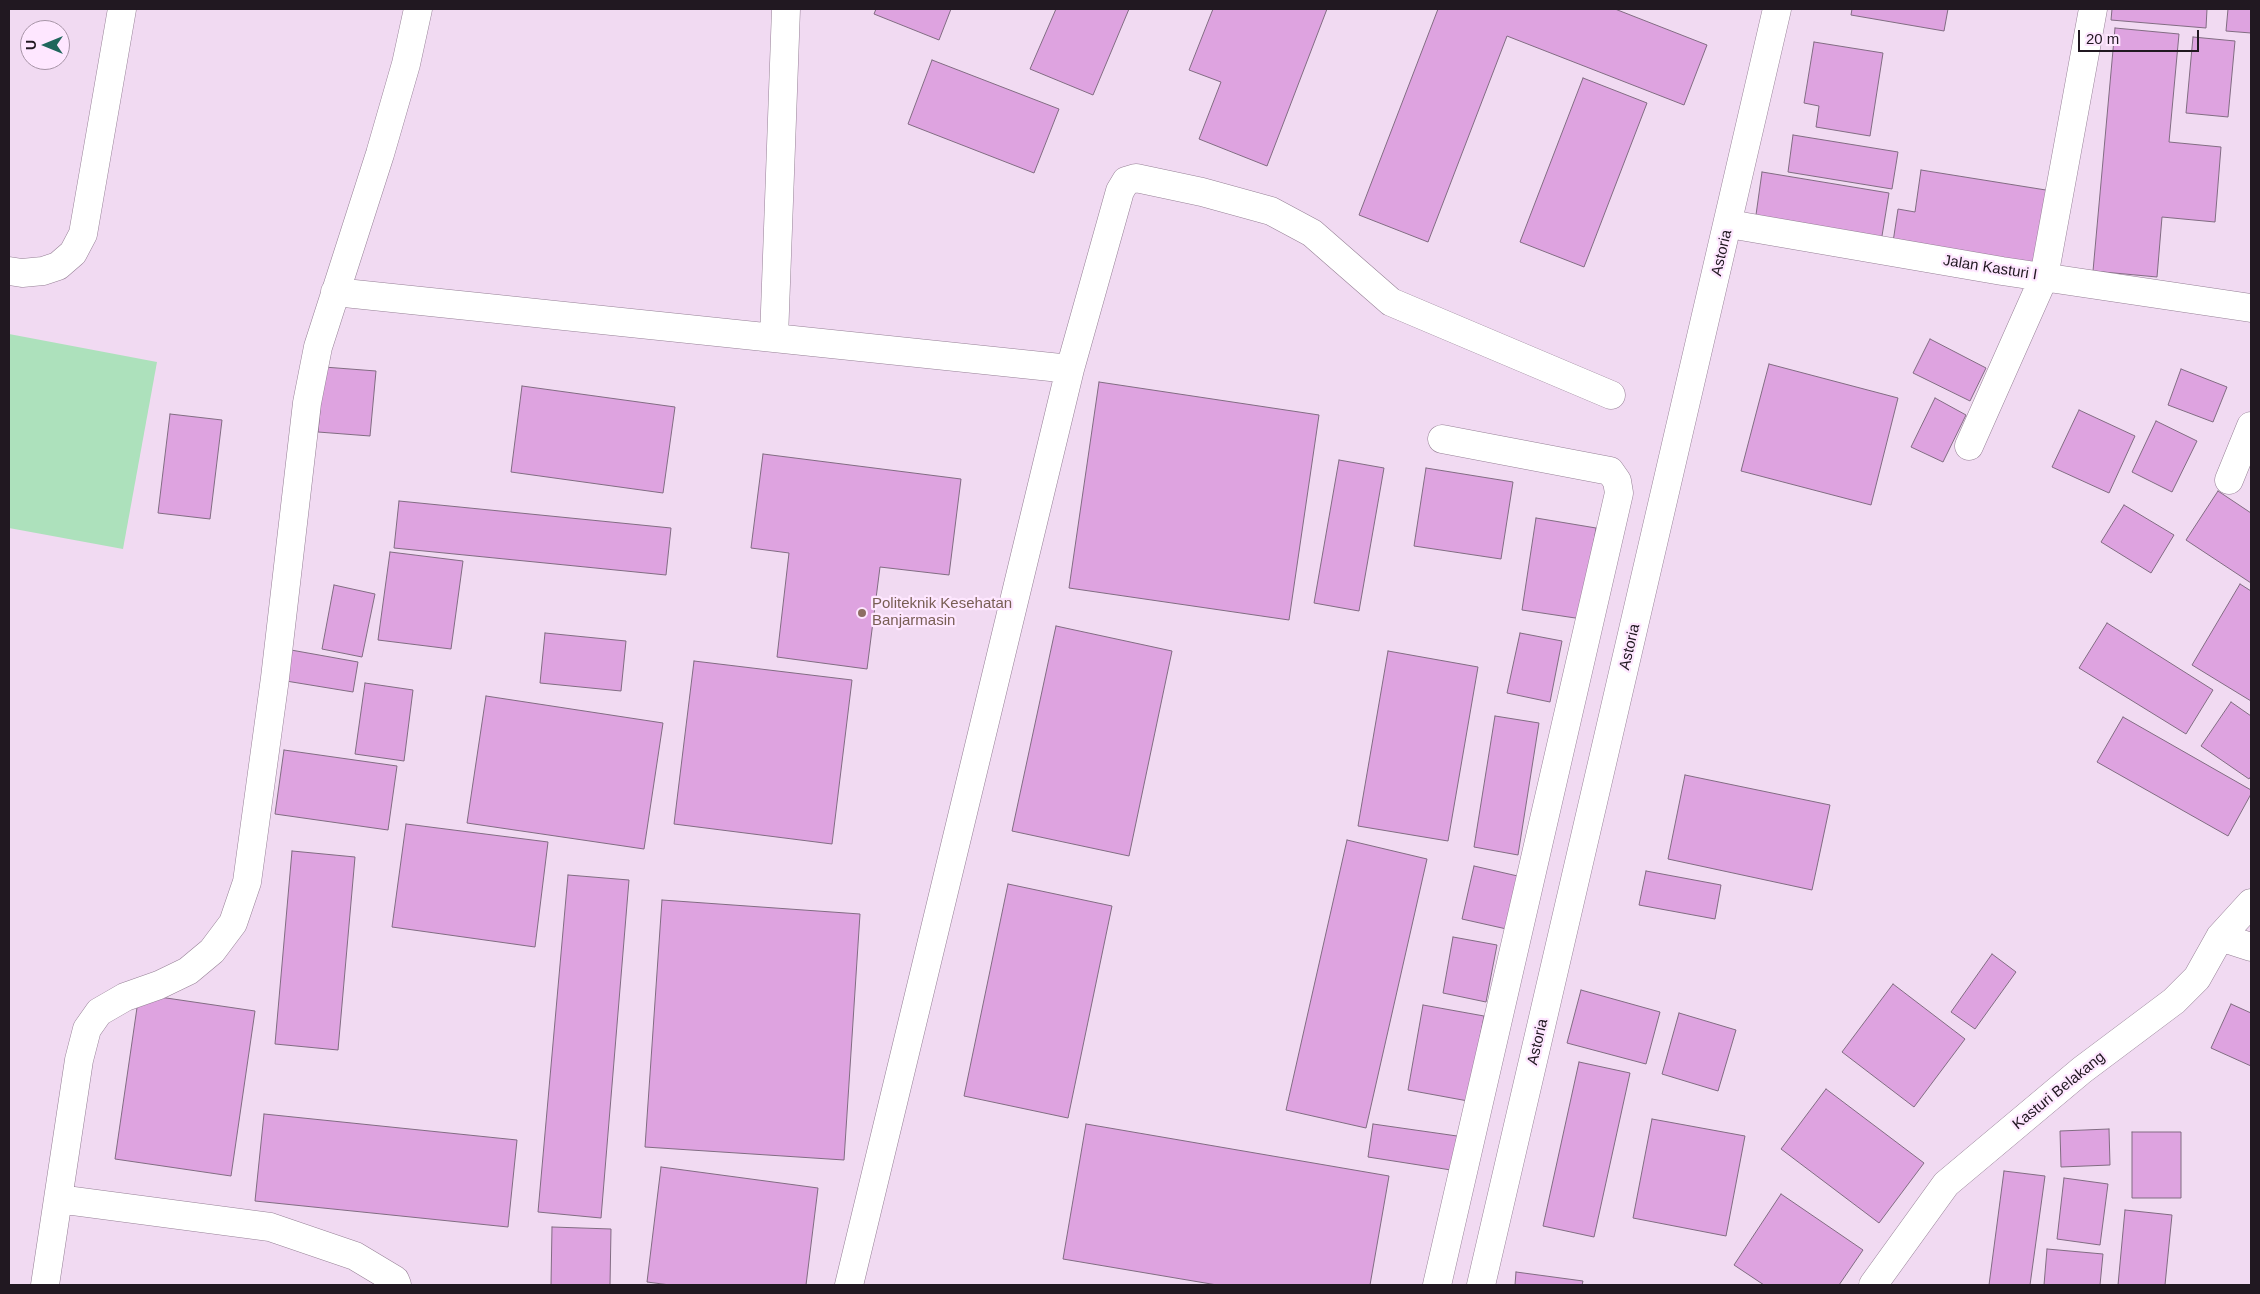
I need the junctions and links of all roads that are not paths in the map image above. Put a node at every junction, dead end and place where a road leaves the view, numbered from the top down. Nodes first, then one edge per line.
1 (122, 9) edge
2 (418, 9) edge
3 (786, 9) edge
4 (1777, 9) edge
5 (2093, 9) edge
6 (1729, 224) junction
7 (9, 271) edge
8 (2044, 277) junction
9 (335, 292) junction
10 (2251, 308) edge
11 (774, 338) junction
12 (1070, 369) junction
13 (1612, 395) dead end
14 (2251, 426) edge
15 (1442, 439) dead end
16 (1969, 446) dead end
17 (2229, 480) dead end
18 (2251, 903) edge
19 (2220, 937) junction
20 (2251, 947) edge
21 (58, 1199) junction
22 (45, 1285) edge
23 (397, 1285) edge
24 (849, 1285) edge
25 (1437, 1285) edge
26 (1481, 1285) edge
27 (1874, 1285) edge

1 - 7 street
2 - 9 street
3 - 11 street
4 - 6 street, Astoria
5 - 8 street
6 - 8 street, Jalan Kasturi I
6 - 26 street, Astoria
8 - 10 street, Jalan Kasturi I
8 - 16 street
9 - 11 street
9 - 21 street
11 - 12 street
12 - 13 street
12 - 24 street
14 - 17 street
15 - 25 street
18 - 19 street, Kasturi Belakang
19 - 20 street
19 - 27 street, Kasturi Belakang
21 - 22 street
21 - 23 street

